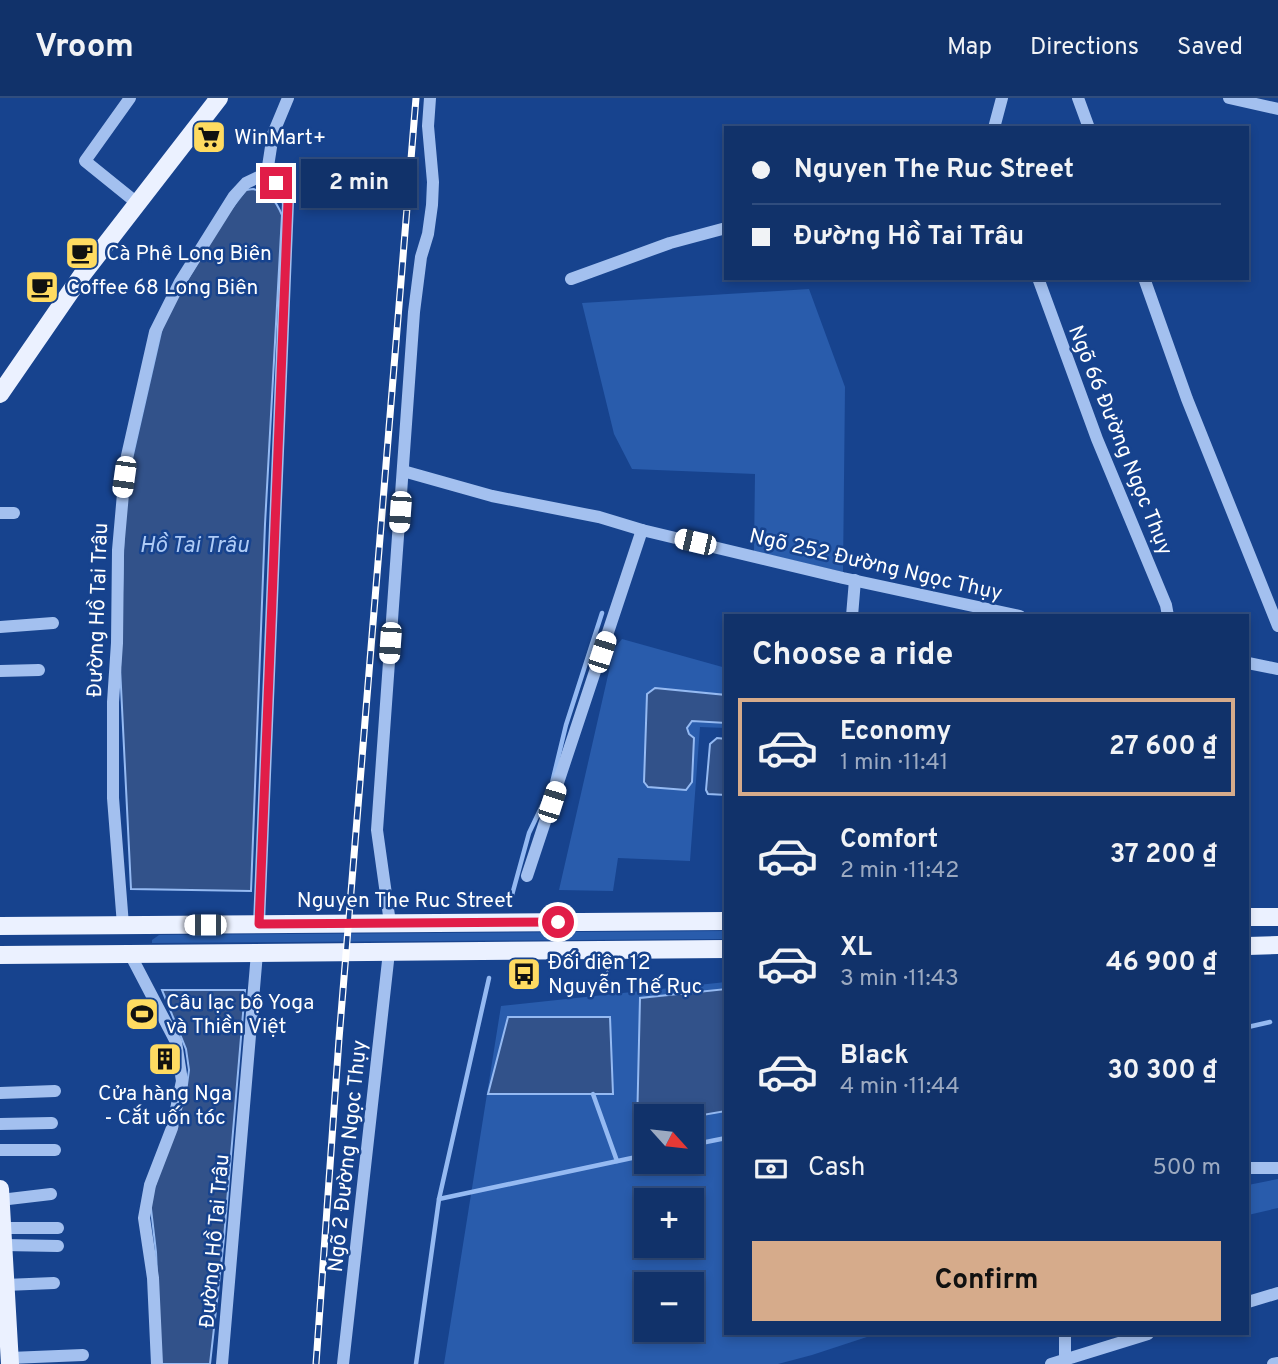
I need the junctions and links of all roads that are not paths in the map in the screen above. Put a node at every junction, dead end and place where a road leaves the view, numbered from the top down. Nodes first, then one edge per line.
1 (130, 98) edge
2 (219, 98) edge
3 (288, 98) edge
4 (430, 98) edge
5 (1002, 98) edge
6 (1078, 98) edge
7 (1229, 98) edge
8 (1278, 109) edge
9 (995, 126) edge
10 (1088, 126) edge
11 (267, 173) junction
12 (137, 203) junction
13 (724, 229) edge
14 (571, 279) dead end
15 (1039, 280) edge
16 (1145, 280) edge
17 (0, 394) edge
18 (403, 471) junction
19 (0, 513) edge
20 (14, 513) dead end
21 (642, 530) junction
22 (855, 580) junction
23 (852, 614) edge
24 (1011, 614) edge
25 (1168, 614) edge
26 (53, 623) dead end
27 (1278, 626) edge
28 (0, 627) edge
29 (1249, 663) edge
30 (1278, 669) edge
31 (39, 670) dead end
32 (0, 671) edge
33 (527, 876) dead end
34 (1249, 917) edge
35 (1278, 917) edge
36 (724, 921) edge
37 (390, 923) junction
38 (259, 924) junction
39 (123, 925) junction
40 (0, 926) edge
41 (1278, 945) edge
42 (1249, 946) edge
43 (724, 950) edge
44 (389, 952) junction
45 (257, 953) junction
46 (130, 954) junction
47 (0, 955) edge
48 (55, 1091) dead end
49 (0, 1093) edge
50 (52, 1123) dead end
51 (0, 1124) edge
52 (0, 1150) edge
53 (55, 1150) dead end
54 (1249, 1168) edge
55 (1278, 1168) edge
56 (0, 1189) edge
57 (51, 1194) dead end
58 (0, 1200) edge
59 (58, 1228) dead end
60 (3, 1237) junction
61 (58, 1246) dead end
62 (54, 1283) dead end
63 (5, 1285) junction
64 (1278, 1293) edge
65 (1249, 1302) edge
66 (3, 1317) edge
67 (1065, 1335) edge
68 (1145, 1335) edge
69 (83, 1354) dead end
70 (10, 1361) edge
71 (1065, 1362) edge
72 (1278, 1363) edge
73 (157, 1364) edge
74 (222, 1364) edge
75 (343, 1364) edge
76 (1051, 1364) edge
77 (1273, 1364) edge

1 - 12 street
2 - 12 main road
3 - 11 street
4 - 18 street
5 - 9 street
6 - 10 street
7 - 8 street
11 - 38 street
11 - 39 street, Đường Hồ Tai Trâu
12 - 17 main road
13 - 14 street
15 - 25 street, Ngõ 66 Đường Ngọc Thụy
16 - 27 street
18 - 21 street, Ngõ 252 Đường Ngọc Thụy
18 - 37 street
19 - 20 street
21 - 22 street, Ngõ 252 Đường Ngọc Thụy
21 - 33 street
22 - 23 street
22 - 24 street, Ngõ 252 Đường Ngọc Thụy
26 - 28 street
29 - 30 street
31 - 32 street
34 - 35 main road
36 - 37 main road, Nguyen The Ruc Street
37 - 38 main road, Nguyen The Ruc Street
38 - 39 main road, Nguyen The Ruc Street
39 - 40 main road, Nguyen The Ruc Street
41 - 42 main road
43 - 44 main road
44 - 45 main road
44 - 75 street, Ngõ 2 Đường Ngọc Thụy
45 - 46 main road
45 - 74 street, Đường Hồ Tai Trâu
46 - 47 main road
46 - 73 street
48 - 49 street
50 - 51 street
52 - 53 street
54 - 55 street
56 - 58 main road
57 - 58 street
58 - 60 main road
59 - 60 street
60 - 61 street
60 - 63 main road
62 - 63 street
63 - 66 main road
64 - 65 street
66 - 70 main road
67 - 71 street
68 - 71 street
69 - 70 street
71 - 76 street
72 - 77 street

